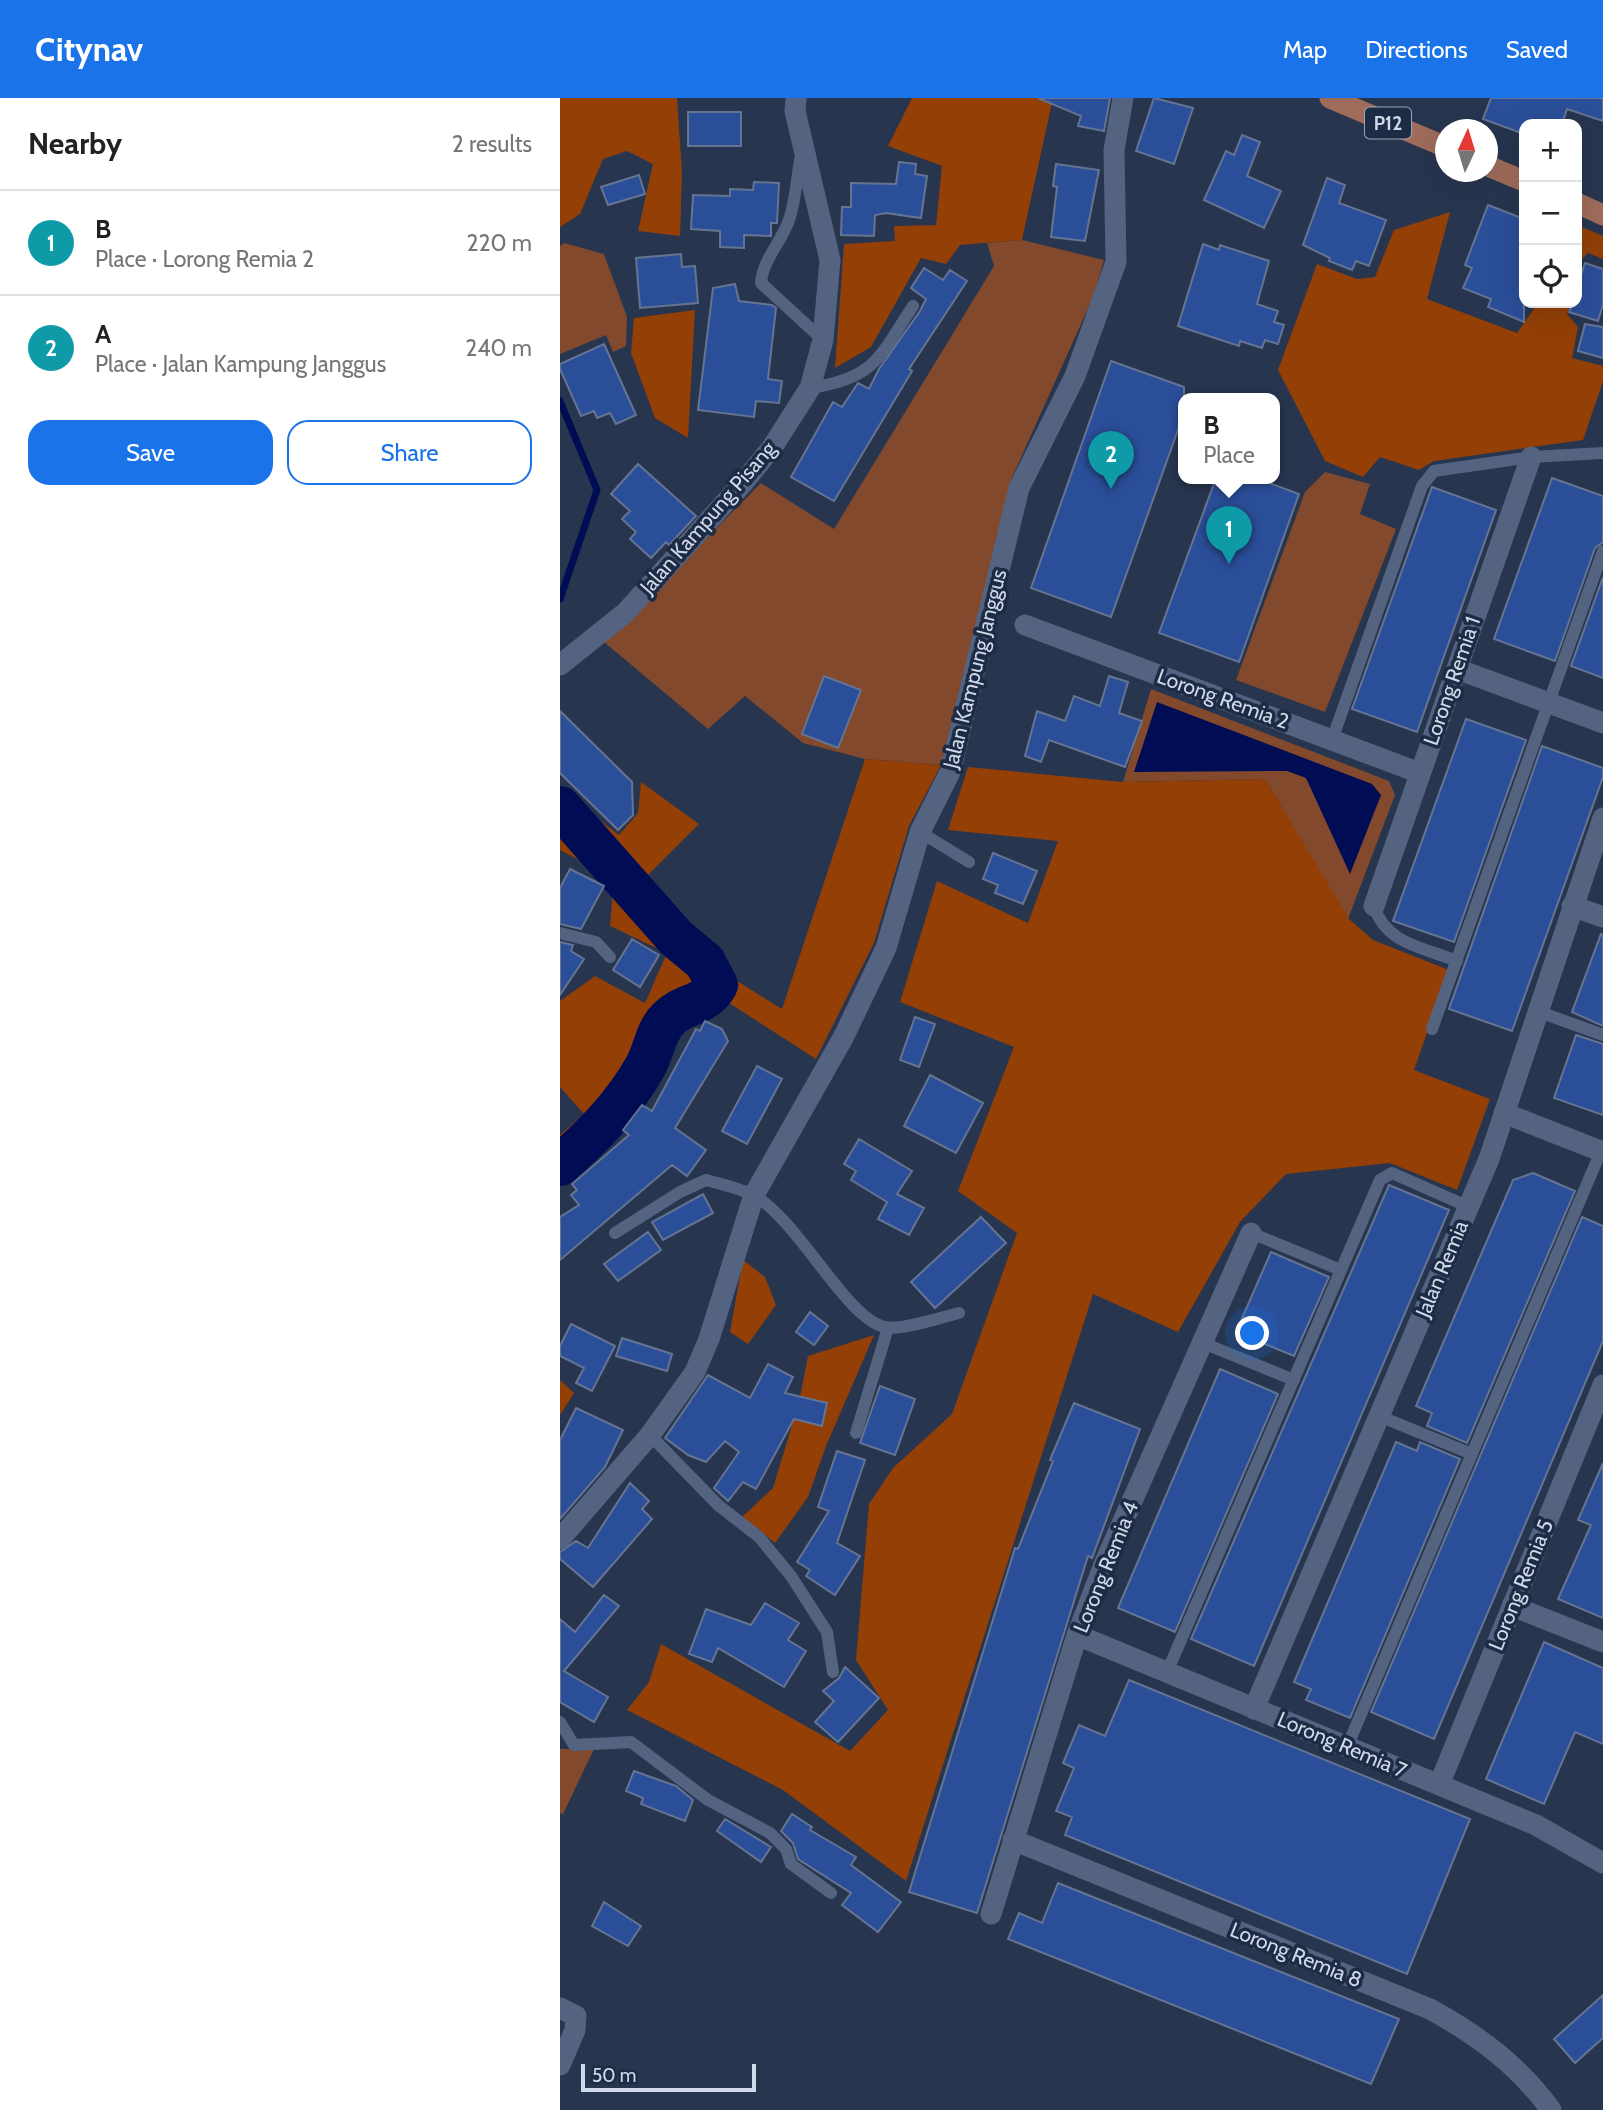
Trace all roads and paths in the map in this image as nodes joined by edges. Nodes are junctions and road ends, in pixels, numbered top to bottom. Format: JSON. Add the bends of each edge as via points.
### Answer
{"nodes":[{"id":1,"x":796,"y":98,"type":"edge"},
{"id":2,"x":1123,"y":98,"type":"edge"},
{"id":3,"x":1330,"y":98,"type":"edge"},
{"id":4,"x":1435,"y":143,"type":"edge"},
{"id":5,"x":803,"y":146,"type":"junction"},
{"id":6,"x":1498,"y":170,"type":"edge"},
{"id":7,"x":1519,"y":179,"type":"edge"},
{"id":8,"x":1582,"y":206,"type":"edge"},
{"id":9,"x":1603,"y":215,"type":"edge"},
{"id":10,"x":913,"y":306,"type":"dead end"},
{"id":11,"x":822,"y":341,"type":"junction"},
{"id":12,"x":810,"y":388,"type":"junction"},
{"id":13,"x":1603,"y":453,"type":"edge"},
{"id":14,"x":1531,"y":457,"type":"junction"},
{"id":15,"x":1603,"y":551,"type":"edge"},
{"id":16,"x":1025,"y":625,"type":"dead end"},
{"id":17,"x":560,"y":665,"type":"edge"},
{"id":18,"x":1457,"y":669,"type":"junction"},
{"id":19,"x":1548,"y":703,"type":"junction"},
{"id":20,"x":1603,"y":723,"type":"edge"},
{"id":21,"x":1332,"y":740,"type":"junction"},
{"id":22,"x":1420,"y":773,"type":"junction"},
{"id":23,"x":1603,"y":818,"type":"edge"},
{"id":24,"x":920,"y":832,"type":"junction"},
{"id":25,"x":970,"y":862,"type":"dead end"},
{"id":26,"x":1374,"y":906,"type":"joint"},
{"id":27,"x":1572,"y":906,"type":"junction"},
{"id":28,"x":1603,"y":917,"type":"edge"},
{"id":29,"x":560,"y":933,"type":"edge"},
{"id":30,"x":610,"y":957,"type":"dead end"},
{"id":31,"x":1457,"y":961,"type":"junction"},
{"id":32,"x":1537,"y":1011,"type":"junction"},
{"id":33,"x":1432,"y":1029,"type":"dead end"},
{"id":34,"x":1603,"y":1035,"type":"edge"},
{"id":35,"x":1504,"y":1113,"type":"junction"},
{"id":36,"x":1602,"y":1152,"type":"edge"},
{"id":37,"x":754,"y":1195,"type":"junction"},
{"id":38,"x":1469,"y":1207,"type":"junction"},
{"id":39,"x":615,"y":1233,"type":"dead end"},
{"id":40,"x":1251,"y":1233,"type":"joint"},
{"id":41,"x":1341,"y":1270,"type":"junction"},
{"id":42,"x":959,"y":1313,"type":"dead end"},
{"id":43,"x":888,"y":1328,"type":"junction"},
{"id":44,"x":1203,"y":1343,"type":"junction"},
{"id":45,"x":1294,"y":1380,"type":"junction"},
{"id":46,"x":1603,"y":1385,"type":"edge"},
{"id":47,"x":1379,"y":1416,"type":"junction"},
{"id":48,"x":856,"y":1433,"type":"dead end"},
{"id":49,"x":650,"y":1435,"type":"junction"},
{"id":50,"x":1472,"y":1454,"type":"junction"},
{"id":51,"x":560,"y":1539,"type":"edge"},
{"id":52,"x":1512,"y":1606,"type":"junction"},
{"id":53,"x":1077,"y":1635,"type":"junction"},
{"id":54,"x":1603,"y":1642,"type":"edge"},
{"id":55,"x":833,"y":1672,"type":"dead end"},
{"id":56,"x":1167,"y":1672,"type":"junction"},
{"id":57,"x":1254,"y":1709,"type":"junction"},
{"id":58,"x":560,"y":1722,"type":"edge"},
{"id":59,"x":1347,"y":1747,"type":"junction"},
{"id":60,"x":1439,"y":1785,"type":"junction"},
{"id":61,"x":1013,"y":1840,"type":"junction"},
{"id":62,"x":1603,"y":1863,"type":"edge"},
{"id":63,"x":831,"y":1893,"type":"dead end"},
{"id":64,"x":991,"y":1914,"type":"dead end"},
{"id":65,"x":560,"y":2008,"type":"edge"},
{"id":66,"x":560,"y":2065,"type":"edge"},
{"id":67,"x":1551,"y":2110,"type":"edge"}],
"edges":[{"from":1,"to":5,"type":"street","name":"Jalan Kampung Pisang"},
{"from":2,"to":24,"type":"street","name":"Jalan Kampung Janggus","via":[[1114,150],[1116,262],[1075,376],[1019,488],[950,772]]},
{"from":3,"to":4,"type":"main road","number":"P12"},
{"from":5,"to":11,"type":"street","name":"Jalan Kampung Pisang","via":[[830,260]]},
{"from":5,"to":11,"type":"lane","via":[[790,216],[762,267],[761,283]]},
{"from":6,"to":7,"type":"main road"},
{"from":8,"to":9,"type":"main road"},
{"from":10,"to":12,"type":"lane","via":[[870,368],[842,383]]},
{"from":11,"to":12,"type":"street","name":"Jalan Kampung Pisang"},
{"from":12,"to":17,"type":"street","name":"Jalan Kampung Pisang","via":[[743,483],[625,613]]},
{"from":13,"to":14,"type":"lane"},
{"from":14,"to":18,"type":"street","name":"Lorong Remia 1"},
{"from":14,"to":21,"type":"lane","via":[[1434,471],[1422,486]]},
{"from":15,"to":19,"type":"lane"},
{"from":16,"to":21,"type":"street","name":"Lorong Remia 2"},
{"from":18,"to":19,"type":"street"},
{"from":18,"to":22,"type":"street","name":"Lorong Remia 1"},
{"from":19,"to":20,"type":"street"},
{"from":19,"to":31,"type":"lane"},
{"from":21,"to":22,"type":"street","name":"Lorong Remia 2"},
{"from":22,"to":26,"type":"street","name":"Lorong Remia 1"},
{"from":23,"to":27,"type":"street","name":"Jalan Remia"},
{"from":24,"to":25,"type":"lane"},
{"from":24,"to":37,"type":"street","name":"Jalan Kampung Janggus","via":[[886,948],[844,1036]]},
{"from":26,"to":31,"type":"lane","via":[[1379,923],[1390,935]]},
{"from":27,"to":28,"type":"street"},
{"from":27,"to":32,"type":"street","name":"Jalan Remia"},
{"from":29,"to":30,"type":"lane","via":[[596,942]]},
{"from":31,"to":33,"type":"lane"},
{"from":32,"to":34,"type":"lane"},
{"from":32,"to":35,"type":"street","name":"Jalan Remia"},
{"from":35,"to":36,"type":"street"},
{"from":35,"to":38,"type":"street","name":"Jalan Remia"},
{"from":36,"to":50,"type":"lane"},
{"from":37,"to":39,"type":"lane","via":[[706,1180]]},
{"from":37,"to":43,"type":"lane","via":[[796,1232],[837,1286],[872,1322]]},
{"from":37,"to":49,"type":"street","name":"Jalan Kampung Janggus","via":[[695,1372]]},
{"from":38,"to":41,"type":"lane","via":[[1392,1173],[1380,1180]]},
{"from":38,"to":47,"type":"street","name":"Jalan Remia"},
{"from":40,"to":41,"type":"lane"},
{"from":40,"to":44,"type":"street","name":"Lorong Remia 4"},
{"from":41,"to":45,"type":"lane"},
{"from":42,"to":43,"type":"lane"},
{"from":43,"to":48,"type":"lane"},
{"from":44,"to":45,"type":"lane"},
{"from":44,"to":53,"type":"street","name":"Lorong Remia 4"},
{"from":45,"to":56,"type":"lane"},
{"from":46,"to":52,"type":"street","name":"Lorong Remia 5"},
{"from":47,"to":50,"type":"lane"},
{"from":47,"to":57,"type":"street","name":"Jalan Remia"},
{"from":49,"to":51,"type":"street","name":"Jalan Kampung Janggus"},
{"from":49,"to":55,"type":"lane","via":[[718,1505],[759,1537],[791,1576],[827,1632]]},
{"from":50,"to":59,"type":"lane"},
{"from":52,"to":54,"type":"street"},
{"from":52,"to":60,"type":"street","name":"Lorong Remia 5"},
{"from":53,"to":56,"type":"street","name":"Lorong Remia 7"},
{"from":53,"to":61,"type":"street","name":"Lorong Remia 4"},
{"from":56,"to":57,"type":"street","name":"Lorong Remia 7"},
{"from":57,"to":59,"type":"street","name":"Lorong Remia 7"},
{"from":58,"to":63,"type":"lane","via":[[574,1745],[631,1742],[708,1800],[770,1833],[786,1849],[791,1864]]},
{"from":59,"to":60,"type":"street","name":"Lorong Remia 7"},
{"from":60,"to":62,"type":"street","name":"Lorong Remia 7","via":[[1536,1825]]},
{"from":61,"to":64,"type":"street","name":"Lorong Remia 4"},
{"from":61,"to":67,"type":"street","name":"Lorong Remia 8","via":[[1430,2009],[1503,2056]]},
{"from":65,"to":66,"type":"street","via":[[576,2016],[576,2030]]}]}
